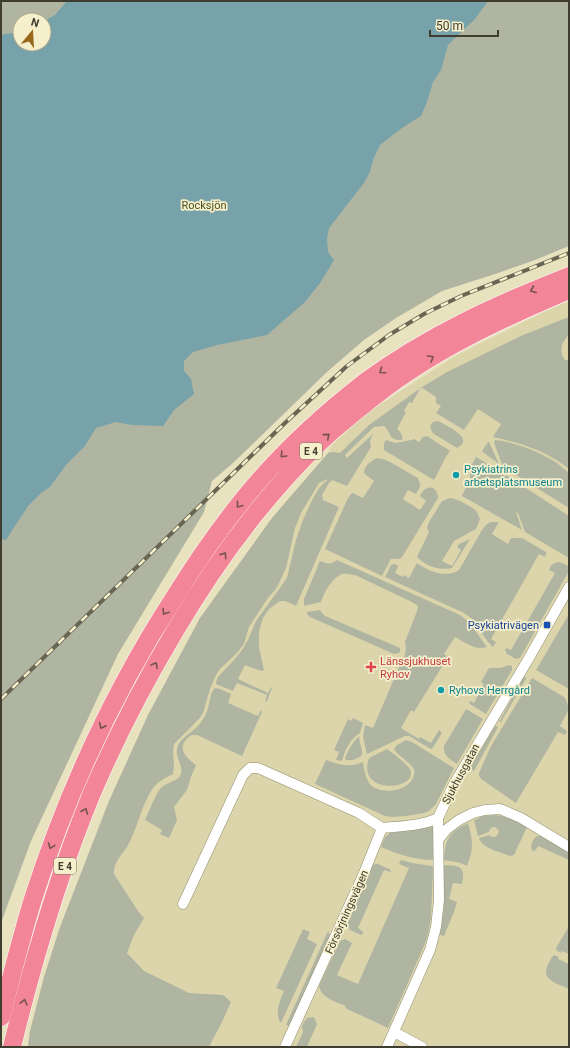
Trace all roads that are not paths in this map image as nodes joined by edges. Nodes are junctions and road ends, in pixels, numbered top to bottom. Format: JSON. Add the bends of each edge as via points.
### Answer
{"nodes":[{"id":1,"x":569,"y":276,"type":"edge"},
{"id":2,"x":569,"y":290,"type":"edge"},
{"id":3,"x":569,"y":586,"type":"edge"},
{"id":4,"x":438,"y":818,"type":"junction"},
{"id":5,"x":382,"y":828,"type":"junction"},
{"id":6,"x":438,"y":839,"type":"junction"},
{"id":7,"x":569,"y":847,"type":"edge"},
{"id":8,"x":33,"y":900,"type":"junction"},
{"id":9,"x":183,"y":904,"type":"dead end"},
{"id":10,"x":1,"y":969,"type":"edge"},
{"id":11,"x":1,"y":1017,"type":"edge"},
{"id":12,"x":394,"y":1032,"type":"junction"},
{"id":13,"x":406,"y":1043,"type":"edge"},
{"id":14,"x":13,"y":1044,"type":"edge"},
{"id":15,"x":285,"y":1047,"type":"edge"},
{"id":16,"x":387,"y":1047,"type":"edge"},
{"id":17,"x":422,"y":1047,"type":"edge"}],
"edges":[{"from":1,"to":8,"type":"highway","number":"E 4","one_way":true,"via":[[525,293],[446,330],[395,362],[366,382],[307,431],[243,500],[177,593],[118,694],[74,787]]},
{"from":14,"to":2,"type":"highway","number":"E 4","one_way":true,"via":[[51,906],[79,826],[104,767],[166,647],[204,584],[241,531],[278,486],[320,442],[376,395],[431,357],[475,333]]},
{"from":3,"to":4,"type":"street","name":"Sjukhusgatan","via":[[454,784]]},
{"from":4,"to":5,"type":"street","via":[[423,823]]},
{"from":4,"to":6,"type":"street","name":"Sjukhusgatan"},
{"from":5,"to":9,"type":"street","via":[[359,813],[258,768],[250,768],[243,775]]},
{"from":5,"to":15,"type":"street","name":"Försörjningsvägen"},
{"from":6,"to":7,"type":"street","via":[[459,820],[473,813],[500,809],[521,818]]},
{"from":6,"to":12,"type":"street","name":"Sjukhusgatan","via":[[439,900],[436,927],[430,950]]},
{"from":8,"to":10,"type":"highway"},
{"from":8,"to":11,"type":"highway","number":"E 4"},
{"from":12,"to":13,"type":"street"},
{"from":12,"to":16,"type":"street","name":"Sjukhusgatan"},
{"from":13,"to":17,"type":"street"}]}
